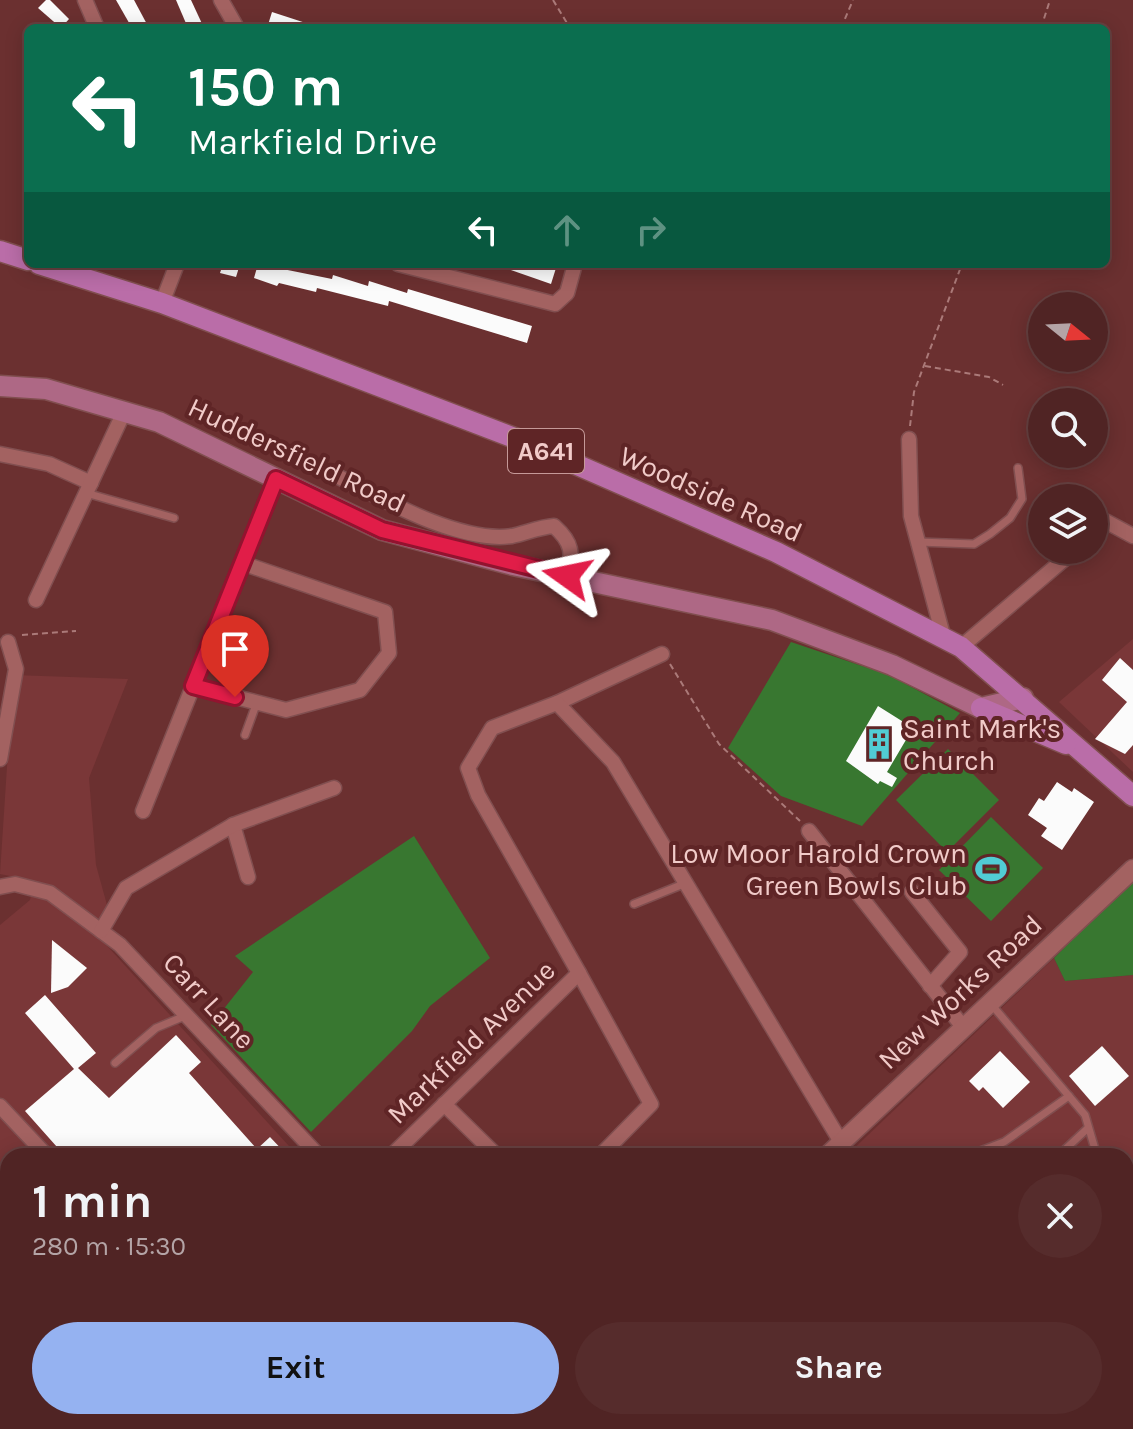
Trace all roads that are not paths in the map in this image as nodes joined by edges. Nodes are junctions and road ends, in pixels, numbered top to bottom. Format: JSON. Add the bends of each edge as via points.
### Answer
{"nodes":[{"id":1,"x":85,"y":0,"type":"edge"},
{"id":2,"x":221,"y":0,"type":"edge"},
{"id":3,"x":95,"y":24,"type":"edge"},
{"id":4,"x":235,"y":24,"type":"edge"},
{"id":5,"x":0,"y":251,"type":"edge"},
{"id":6,"x":24,"y":259,"type":"edge"},
{"id":7,"x":52,"y":268,"type":"edge"},
{"id":8,"x":175,"y":268,"type":"edge"},
{"id":9,"x":414,"y":268,"type":"edge"},
{"id":10,"x":574,"y":268,"type":"edge"},
{"id":11,"x":162,"y":303,"type":"junction"},
{"id":12,"x":0,"y":386,"type":"edge"},
{"id":13,"x":124,"y":412,"type":"junction"},
{"id":14,"x":909,"y":439,"type":"road end"},
{"id":15,"x":0,"y":454,"type":"edge"},
{"id":16,"x":1018,"y":468,"type":"dead end"},
{"id":17,"x":335,"y":475,"type":"dead end"},
{"id":18,"x":276,"y":479,"type":"junction"},
{"id":19,"x":88,"y":488,"type":"junction"},
{"id":20,"x":174,"y":518,"type":"dead end"},
{"id":21,"x":1108,"y":523,"type":"edge"},
{"id":22,"x":1133,"y":536,"type":"edge"},
{"id":23,"x":918,"y":542,"type":"junction"},
{"id":24,"x":242,"y":563,"type":"junction"},
{"id":25,"x":1056,"y":564,"type":"edge"},
{"id":26,"x":567,"y":576,"type":"junction"},
{"id":27,"x":36,"y":600,"type":"dead end"},
{"id":28,"x":8,"y":642,"type":"road end"},
{"id":29,"x":952,"y":643,"type":"junction"},
{"id":30,"x":662,"y":654,"type":"road end"},
{"id":31,"x":193,"y":686,"type":"junction"},
{"id":32,"x":1023,"y":698,"type":"junction"},
{"id":33,"x":257,"y":702,"type":"junction"},
{"id":34,"x":557,"y":703,"type":"junction"},
{"id":35,"x":981,"y":708,"type":"junction"},
{"id":36,"x":245,"y":735,"type":"dead end"},
{"id":37,"x":1084,"y":753,"type":"junction"},
{"id":38,"x":0,"y":759,"type":"edge"},
{"id":39,"x":334,"y":788,"type":"dead end"},
{"id":40,"x":1133,"y":796,"type":"edge"},
{"id":41,"x":143,"y":811,"type":"dead end"},
{"id":42,"x":233,"y":825,"type":"junction"},
{"id":43,"x":809,"y":831,"type":"road end"},
{"id":44,"x":1133,"y":869,"type":"edge"},
{"id":45,"x":248,"y":877,"type":"dead end"},
{"id":46,"x":686,"y":883,"type":"junction"},
{"id":47,"x":0,"y":887,"type":"edge"},
{"id":48,"x":912,"y":892,"type":"dead end"},
{"id":49,"x":634,"y":904,"type":"dead end"},
{"id":50,"x":101,"y":931,"type":"junction"},
{"id":51,"x":579,"y":973,"type":"junction"},
{"id":52,"x":930,"y":986,"type":"junction"},
{"id":53,"x":990,"y":1002,"type":"junction"},
{"id":54,"x":187,"y":1015,"type":"junction"},
{"id":55,"x":963,"y":1027,"type":"junction"},
{"id":56,"x":115,"y":1063,"type":"dead end"},
{"id":57,"x":1069,"y":1096,"type":"junction"},
{"id":58,"x":444,"y":1104,"type":"junction"},
{"id":59,"x":0,"y":1106,"type":"edge"},
{"id":60,"x":1088,"y":1128,"type":"junction"},
{"id":61,"x":841,"y":1142,"type":"junction"},
{"id":62,"x":39,"y":1148,"type":"edge"},
{"id":63,"x":312,"y":1148,"type":"edge"},
{"id":64,"x":399,"y":1148,"type":"edge"},
{"id":65,"x":489,"y":1148,"type":"edge"},
{"id":66,"x":608,"y":1148,"type":"edge"},
{"id":67,"x":835,"y":1148,"type":"edge"},
{"id":68,"x":988,"y":1148,"type":"edge"},
{"id":69,"x":1067,"y":1148,"type":"edge"},
{"id":70,"x":1094,"y":1148,"type":"edge"}],
"edges":[{"from":1,"to":3,"type":"street"},
{"from":2,"to":4,"type":"street"},
{"from":5,"to":6,"type":"main road"},
{"from":7,"to":11,"type":"main road","name":"Woodside Road","number":"A641"},
{"from":8,"to":11,"type":"street"},
{"from":9,"to":10,"type":"street","via":[[555,304],[567,293]]},
{"from":11,"to":29,"type":"main road","name":"Woodside Road","number":"A641","via":[[553,454],[776,552]]},
{"from":12,"to":13,"type":"main road","name":"Huddersfield Road","via":[[46,389]]},
{"from":13,"to":18,"type":"main road","name":"Huddersfield Road","via":[[159,422]]},
{"from":13,"to":19,"type":"street"},
{"from":14,"to":23,"type":"street","via":[[911,516]]},
{"from":15,"to":19,"type":"street","via":[[49,464]]},
{"from":16,"to":23,"type":"lane","via":[[1022,499],[990,534],[974,544]]},
{"from":17,"to":26,"type":"street","via":[[414,515],[467,532],[510,536],[554,526],[573,553]]},
{"from":18,"to":24,"type":"street"},
{"from":18,"to":26,"type":"main road","name":"Huddersfield Road","via":[[382,530]]},
{"from":19,"to":20,"type":"lane"},
{"from":19,"to":27,"type":"street"},
{"from":21,"to":22,"type":"street"},
{"from":23,"to":29,"type":"street"},
{"from":24,"to":31,"type":"street"},
{"from":24,"to":33,"type":"street","via":[[385,612],[389,653],[360,690],[286,710]]},
{"from":25,"to":29,"type":"street"},
{"from":26,"to":35,"type":"main road","name":"Huddersfield Road","via":[[772,620],[892,665]]},
{"from":28,"to":38,"type":"street","via":[[16,669]]},
{"from":29,"to":32,"type":"main road","name":"Woodside Road","number":"A641"},
{"from":30,"to":34,"type":"street"},
{"from":31,"to":33,"type":"street"},
{"from":31,"to":41,"type":"street"},
{"from":32,"to":35,"type":"main road"},
{"from":32,"to":37,"type":"main road","number":"A641"},
{"from":33,"to":36,"type":"lane"},
{"from":34,"to":46,"type":"street","via":[[613,762]]},
{"from":34,"to":51,"type":"street","name":"Markfield Avenue","via":[[492,728],[468,768],[478,795]]},
{"from":35,"to":37,"type":"main road"},
{"from":37,"to":40,"type":"main road","number":"A641"},
{"from":39,"to":42,"type":"street"},
{"from":42,"to":45,"type":"street"},
{"from":42,"to":50,"type":"street","via":[[126,888]]},
{"from":43,"to":52,"type":"street"},
{"from":44,"to":53,"type":"street","name":"New Works Road"},
{"from":46,"to":49,"type":"lane"},
{"from":46,"to":61,"type":"street"},
{"from":47,"to":50,"type":"street","name":"Carr Lane","via":[[15,884],[50,893]]},
{"from":48,"to":52,"type":"street","via":[[960,952]]},
{"from":50,"to":54,"type":"street","name":"Carr Lane"},
{"from":51,"to":58,"type":"street","name":"Markfield Avenue"},
{"from":51,"to":66,"type":"street","via":[[651,1104]]},
{"from":52,"to":55,"type":"street"},
{"from":53,"to":55,"type":"street","name":"New Works Road"},
{"from":53,"to":57,"type":"lane"},
{"from":54,"to":56,"type":"lane","via":[[156,1028]]},
{"from":54,"to":63,"type":"street","name":"Carr Lane"},
{"from":55,"to":61,"type":"street","name":"New Works Road"},
{"from":57,"to":60,"type":"lane","via":[[1085,1115]]},
{"from":57,"to":68,"type":"lane"},
{"from":58,"to":64,"type":"street","name":"Markfield Avenue"},
{"from":58,"to":65,"type":"street"},
{"from":59,"to":62,"type":"street"},
{"from":60,"to":69,"type":"lane"},
{"from":60,"to":70,"type":"lane"},
{"from":61,"to":67,"type":"street","name":"New Works Road"}]}
